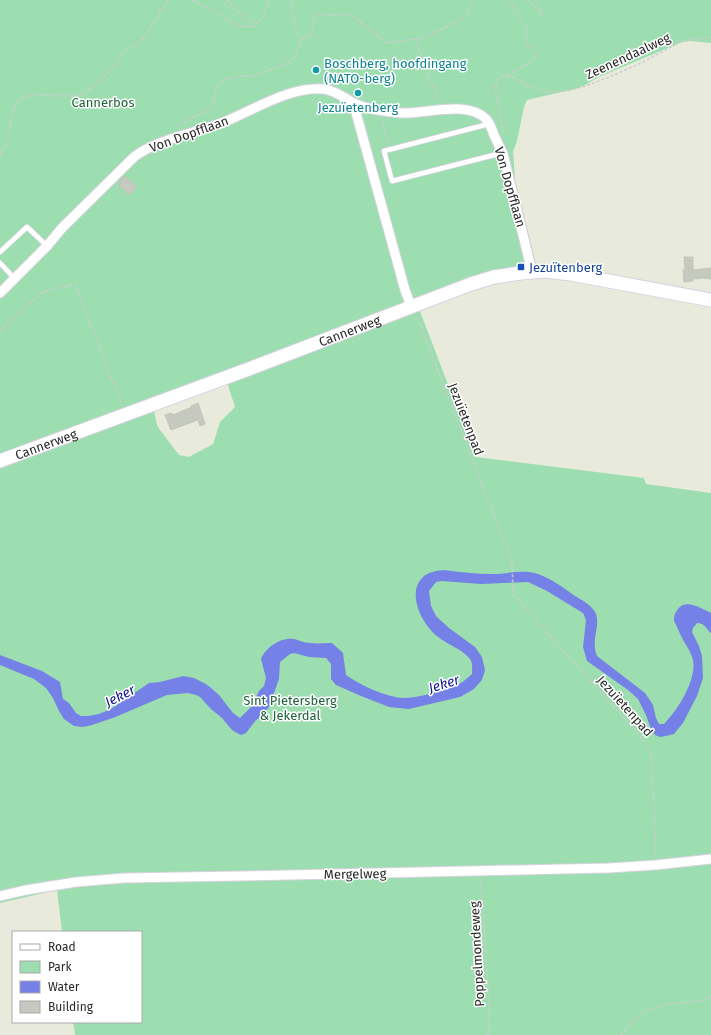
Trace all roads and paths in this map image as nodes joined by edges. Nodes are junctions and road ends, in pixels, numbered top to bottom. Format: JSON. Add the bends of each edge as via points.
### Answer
{"nodes":[{"id":1,"x":169,"y":0,"type":"edge"},
{"id":2,"x":193,"y":0,"type":"edge"},
{"id":3,"x":227,"y":0,"type":"edge"},
{"id":4,"x":268,"y":0,"type":"edge"},
{"id":5,"x":291,"y":0,"type":"edge"},
{"id":6,"x":472,"y":0,"type":"edge"},
{"id":7,"x":510,"y":0,"type":"edge"},
{"id":8,"x":527,"y":0,"type":"edge"},
{"id":9,"x":537,"y":0,"type":"edge"},
{"id":10,"x":258,"y":23,"type":"junction"},
{"id":11,"x":711,"y":37,"type":"edge"},
{"id":12,"x":416,"y":39,"type":"junction"},
{"id":13,"x":300,"y":40,"type":"junction"},
{"id":14,"x":507,"y":75,"type":"junction"},
{"id":15,"x":356,"y":104,"type":"junction"},
{"id":16,"x":440,"y":110,"type":"junction"},
{"id":17,"x":500,"y":115,"type":"dead end"},
{"id":18,"x":384,"y":124,"type":"dead end"},
{"id":19,"x":489,"y":124,"type":"junction"},
{"id":20,"x":387,"y":137,"type":"dead end"},
{"id":21,"x":176,"y":138,"type":"junction"},
{"id":22,"x":502,"y":153,"type":"junction"},
{"id":23,"x":0,"y":155,"type":"edge"},
{"id":24,"x":47,"y":246,"type":"junction"},
{"id":25,"x":0,"y":252,"type":"edge"},
{"id":26,"x":0,"y":263,"type":"edge"},
{"id":27,"x":532,"y":272,"type":"junction"},
{"id":28,"x":15,"y":278,"type":"junction"},
{"id":29,"x":0,"y":293,"type":"edge"},
{"id":30,"x":711,"y":300,"type":"edge"},
{"id":31,"x":411,"y":306,"type":"junction"},
{"id":32,"x":0,"y":331,"type":"edge"},
{"id":33,"x":126,"y":414,"type":"junction"},
{"id":34,"x":0,"y":461,"type":"edge"},
{"id":35,"x":711,"y":859,"type":"edge"},
{"id":36,"x":656,"y":865,"type":"junction"},
{"id":37,"x":481,"y":871,"type":"junction"},
{"id":38,"x":0,"y":896,"type":"edge"},
{"id":39,"x":711,"y":997,"type":"edge"},
{"id":40,"x":488,"y":1035,"type":"edge"},
{"id":41,"x":621,"y":1035,"type":"edge"}],
"edges":[{"from":1,"to":23,"type":"path","via":[[138,45],[120,55],[112,68],[84,93],[72,96],[36,95],[19,101],[15,107],[5,148]]},
{"from":2,"to":10,"type":"path","via":[[243,26],[253,27]]},
{"from":3,"to":10,"type":"path","via":[[241,16]]},
{"from":4,"to":10,"type":"path"},
{"from":5,"to":13,"type":"path"},
{"from":6,"to":12,"type":"path","via":[[465,17]]},
{"from":7,"to":14,"type":"path","via":[[526,28],[526,42],[537,55],[529,64]]},
{"from":8,"to":9,"type":"path","via":[[542,15]]},
{"from":11,"to":14,"type":"path","name":"Zeenendaalweg","via":[[682,42],[614,75],[567,91],[542,91]]},
{"from":12,"to":13,"type":"path","via":[[386,43],[353,16],[320,14],[314,18],[312,35]]},
{"from":12,"to":16,"type":"path"},
{"from":13,"to":21,"type":"path","via":[[296,56],[285,64],[257,75],[224,79],[218,86],[211,109],[173,129]]},
{"from":14,"to":17,"type":"path","via":[[499,78],[495,87]]},
{"from":15,"to":16,"type":"street","name":"Von Dopfflaan","via":[[370,109],[402,113]]},
{"from":15,"to":21,"type":"street","name":"Von Dopfflaan","via":[[334,92],[310,90],[279,97],[223,123]]},
{"from":15,"to":31,"type":"street","via":[[355,109]]},
{"from":16,"to":19,"type":"street","name":"Von Dopfflaan","via":[[475,111],[488,120]]},
{"from":18,"to":20,"type":"path"},
{"from":19,"to":22,"type":"street","name":"Von Dopfflaan"},
{"from":19,"to":22,"type":"lane","via":[[384,151],[392,181]]},
{"from":21,"to":24,"type":"street","name":"Von Dopfflaan","via":[[134,157]]},
{"from":22,"to":27,"type":"street","name":"Von Dopfflaan"},
{"from":24,"to":25,"type":"lane","via":[[27,227]]},
{"from":24,"to":28,"type":"street","name":"Von Dopfflaan"},
{"from":26,"to":28,"type":"lane"},
{"from":27,"to":30,"type":"main road","name":"Cannerweg","via":[[571,274]]},
{"from":27,"to":31,"type":"main road","name":"Cannerweg","via":[[487,279]]},
{"from":28,"to":29,"type":"street","name":"Von Dopfflaan"},
{"from":31,"to":33,"type":"main road","name":"Cannerweg"},
{"from":31,"to":36,"type":"path","name":"Jezuïetenpad","via":[[416,312],[512,562],[513,594],[650,749]]},
{"from":32,"to":33,"type":"path","via":[[42,292],[75,284]]},
{"from":33,"to":34,"type":"main road","name":"Cannerweg"},
{"from":35,"to":36,"type":"street","name":"Mergelweg"},
{"from":36,"to":37,"type":"street","name":"Mergelweg"},
{"from":37,"to":38,"type":"street","name":"Mergelweg","via":[[124,878],[69,883]]},
{"from":37,"to":40,"type":"path","name":"Poppelmondeweg","via":[[489,1001]]},
{"from":39,"to":41,"type":"path","via":[[702,1001],[656,1007],[642,1013]]}]}
